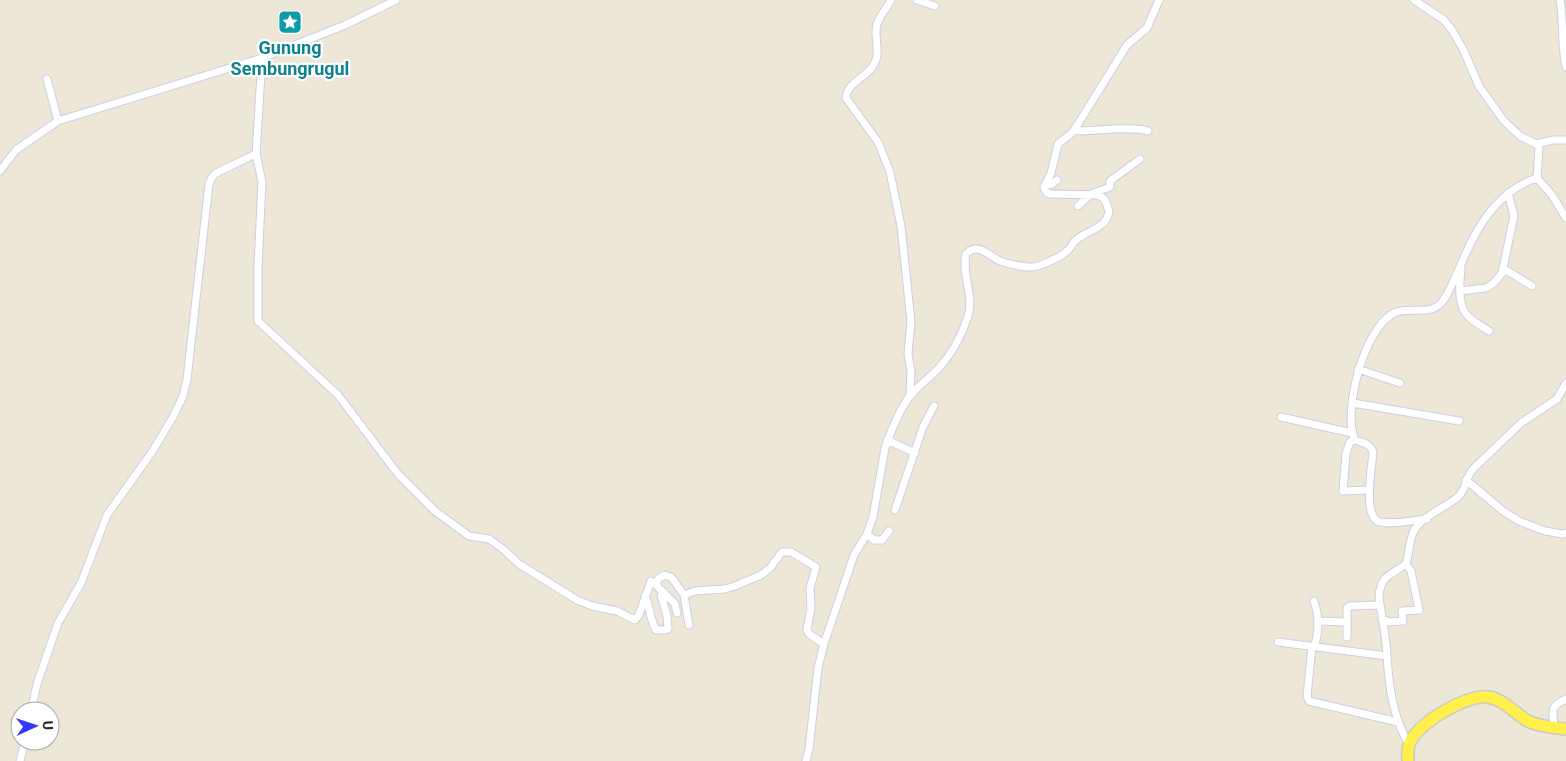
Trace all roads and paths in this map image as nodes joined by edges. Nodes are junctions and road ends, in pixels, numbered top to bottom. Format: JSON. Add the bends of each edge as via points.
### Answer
{"nodes":[{"id":1,"x":396,"y":0,"type":"edge"},
{"id":2,"x":891,"y":0,"type":"edge"},
{"id":3,"x":917,"y":0,"type":"edge"},
{"id":4,"x":1159,"y":0,"type":"edge"},
{"id":5,"x":1414,"y":0,"type":"edge"},
{"id":6,"x":1560,"y":0,"type":"edge"},
{"id":7,"x":935,"y":6,"type":"dead end"},
{"id":8,"x":262,"y":58,"type":"junction"},
{"id":9,"x":1566,"y":67,"type":"edge"},
{"id":10,"x":47,"y":79,"type":"dead end"},
{"id":11,"x":58,"y":121,"type":"junction"},
{"id":12,"x":1074,"y":130,"type":"junction"},
{"id":13,"x":1148,"y":131,"type":"dead end"},
{"id":14,"x":1566,"y":140,"type":"edge"},
{"id":15,"x":1536,"y":144,"type":"junction"},
{"id":16,"x":256,"y":154,"type":"junction"},
{"id":17,"x":1140,"y":159,"type":"dead end"},
{"id":18,"x":0,"y":171,"type":"edge"},
{"id":19,"x":1537,"y":178,"type":"junction"},
{"id":20,"x":1057,"y":180,"type":"dead end"},
{"id":21,"x":1044,"y":186,"type":"junction"},
{"id":22,"x":1508,"y":193,"type":"junction"},
{"id":23,"x":1091,"y":194,"type":"junction"},
{"id":24,"x":1078,"y":206,"type":"dead end"},
{"id":25,"x":1566,"y":218,"type":"edge"},
{"id":26,"x":1462,"y":263,"type":"junction"},
{"id":27,"x":1503,"y":268,"type":"junction"},
{"id":28,"x":1532,"y":286,"type":"dead end"},
{"id":29,"x":1460,"y":291,"type":"junction"},
{"id":30,"x":1489,"y":331,"type":"dead end"},
{"id":31,"x":1358,"y":369,"type":"junction"},
{"id":32,"x":1400,"y":383,"type":"dead end"},
{"id":33,"x":1566,"y":383,"type":"edge"},
{"id":34,"x":910,"y":395,"type":"junction"},
{"id":35,"x":1353,"y":403,"type":"junction"},
{"id":36,"x":934,"y":406,"type":"dead end"},
{"id":37,"x":1281,"y":417,"type":"dead end"},
{"id":38,"x":1459,"y":420,"type":"dead end"},
{"id":39,"x":1352,"y":433,"type":"junction"},
{"id":40,"x":887,"y":440,"type":"junction"},
{"id":41,"x":1355,"y":440,"type":"junction"},
{"id":42,"x":915,"y":453,"type":"junction"},
{"id":43,"x":1466,"y":480,"type":"junction"},
{"id":44,"x":1370,"y":490,"type":"junction"},
{"id":45,"x":895,"y":510,"type":"dead end"},
{"id":46,"x":1427,"y":519,"type":"junction"},
{"id":47,"x":889,"y":531,"type":"dead end"},
{"id":48,"x":1566,"y":533,"type":"edge"},
{"id":49,"x":867,"y":534,"type":"junction"},
{"id":50,"x":1406,"y":564,"type":"junction"},
{"id":51,"x":655,"y":584,"type":"junction"},
{"id":52,"x":664,"y":592,"type":"junction"},
{"id":53,"x":684,"y":595,"type":"junction"},
{"id":54,"x":645,"y":596,"type":"junction"},
{"id":55,"x":1314,"y":601,"type":"dead end"},
{"id":56,"x":1380,"y":605,"type":"junction"},
{"id":57,"x":678,"y":613,"type":"dead end"},
{"id":58,"x":1382,"y":619,"type":"junction"},
{"id":59,"x":1318,"y":621,"type":"junction"},
{"id":60,"x":1346,"y":622,"type":"junction"},
{"id":61,"x":689,"y":624,"type":"dead end"},
{"id":62,"x":1347,"y":637,"type":"dead end"},
{"id":63,"x":1278,"y":642,"type":"dead end"},
{"id":64,"x":824,"y":644,"type":"junction"},
{"id":65,"x":1313,"y":647,"type":"junction"},
{"id":66,"x":1387,"y":656,"type":"junction"},
{"id":67,"x":1566,"y":698,"type":"edge"},
{"id":68,"x":33,"y":701,"type":"edge"},
{"id":69,"x":1398,"y":722,"type":"junction"},
{"id":70,"x":1554,"y":727,"type":"junction"},
{"id":71,"x":1566,"y":729,"type":"edge"},
{"id":72,"x":1409,"y":745,"type":"junction"},
{"id":73,"x":806,"y":761,"type":"edge"},
{"id":74,"x":1408,"y":761,"type":"edge"}],
"edges":[{"from":1,"to":8,"type":"street","via":[[345,25]]},
{"from":2,"to":34,"type":"street","via":[[877,24],[874,65],[850,88],[846,98],[878,142],[892,181],[901,226],[911,322],[908,354]]},
{"from":3,"to":7,"type":"street"},
{"from":4,"to":12,"type":"street","via":[[1147,28],[1127,45]]},
{"from":5,"to":15,"type":"street","via":[[1444,20],[1463,49],[1480,86],[1504,121],[1520,136]]},
{"from":6,"to":9,"type":"street"},
{"from":8,"to":11,"type":"street"},
{"from":8,"to":16,"type":"street"},
{"from":10,"to":11,"type":"street"},
{"from":11,"to":18,"type":"street","via":[[16,150]]},
{"from":12,"to":13,"type":"street"},
{"from":12,"to":21,"type":"street","via":[[1057,147],[1052,173]]},
{"from":14,"to":15,"type":"street"},
{"from":15,"to":19,"type":"street"},
{"from":16,"to":54,"type":"street","via":[[262,182],[257,295],[260,324],[338,395],[398,474],[422,499],[469,536],[490,539],[519,564],[592,606],[635,620]]},
{"from":16,"to":68,"type":"street","via":[[210,180],[183,396],[152,452],[107,515],[81,583],[58,623]]},
{"from":17,"to":23,"type":"street","via":[[1110,181],[1110,187]]},
{"from":19,"to":22,"type":"street"},
{"from":19,"to":25,"type":"street"},
{"from":20,"to":21,"type":"street"},
{"from":21,"to":23,"type":"street","via":[[1045,191],[1051,194]]},
{"from":22,"to":26,"type":"street","via":[[1475,234]]},
{"from":22,"to":27,"type":"street","via":[[1514,216]]},
{"from":23,"to":24,"type":"street"},
{"from":23,"to":34,"type":"street","via":[[1102,197],[1109,214],[1106,221],[1076,240],[1066,253],[1030,267],[1002,262],[984,250],[968,252],[965,272],[970,293],[968,317],[940,368]]},
{"from":26,"to":29,"type":"street"},
{"from":26,"to":31,"type":"street","via":[[1438,306],[1429,310],[1403,310],[1380,324]]},
{"from":27,"to":28,"type":"street"},
{"from":27,"to":29,"type":"street","via":[[1491,286]]},
{"from":29,"to":30,"type":"street","via":[[1465,313]]},
{"from":31,"to":32,"type":"street"},
{"from":31,"to":35,"type":"street"},
{"from":33,"to":43,"type":"street","via":[[1557,399],[1505,437]]},
{"from":34,"to":40,"type":"street"},
{"from":35,"to":38,"type":"street"},
{"from":35,"to":39,"type":"street"},
{"from":36,"to":42,"type":"street"},
{"from":37,"to":39,"type":"street"},
{"from":39,"to":41,"type":"street"},
{"from":40,"to":42,"type":"street"},
{"from":40,"to":49,"type":"street"},
{"from":41,"to":44,"type":"street","via":[[1368,444],[1373,452]]},
{"from":41,"to":44,"type":"street","via":[[1350,442],[1346,452],[1343,491]]},
{"from":42,"to":45,"type":"street"},
{"from":43,"to":46,"type":"street","via":[[1458,497]]},
{"from":43,"to":48,"type":"street","via":[[1520,521],[1545,531]]},
{"from":44,"to":46,"type":"street","via":[[1370,511],[1377,521]]},
{"from":46,"to":50,"type":"street","via":[[1412,534]]},
{"from":47,"to":49,"type":"street","via":[[882,540],[874,540]]},
{"from":49,"to":64,"type":"street","via":[[854,556]]},
{"from":50,"to":56,"type":"street","via":[[1383,579],[1379,589]]},
{"from":50,"to":58,"type":"street","via":[[1411,571],[1419,610],[1402,611],[1403,620],[1389,622]]},
{"from":51,"to":52,"type":"street"},
{"from":51,"to":53,"type":"street","via":[[661,576],[667,575]]},
{"from":51,"to":54,"type":"street","via":[[650,582]]},
{"from":52,"to":54,"type":"street","via":[[660,595],[668,622],[665,630],[656,630],[653,625]]},
{"from":52,"to":57,"type":"street"},
{"from":53,"to":61,"type":"street"},
{"from":53,"to":64,"type":"street","via":[[735,586],[766,572],[780,555],[791,552],[816,567],[810,588],[807,630]]},
{"from":55,"to":59,"type":"street"},
{"from":56,"to":58,"type":"street"},
{"from":56,"to":60,"type":"street","via":[[1350,606]]},
{"from":58,"to":66,"type":"street"},
{"from":59,"to":60,"type":"street"},
{"from":59,"to":65,"type":"street"},
{"from":60,"to":62,"type":"street"},
{"from":63,"to":65,"type":"street"},
{"from":64,"to":73,"type":"street"},
{"from":65,"to":66,"type":"street"},
{"from":65,"to":69,"type":"street","via":[[1308,700]]},
{"from":66,"to":69,"type":"street"},
{"from":67,"to":70,"type":"street","via":[[1553,707]]},
{"from":69,"to":72,"type":"street"},
{"from":70,"to":71,"type":"main road"},
{"from":70,"to":72,"type":"main road","via":[[1528,722],[1496,699],[1474,698],[1458,703],[1431,720]]},
{"from":72,"to":74,"type":"main road"}]}
